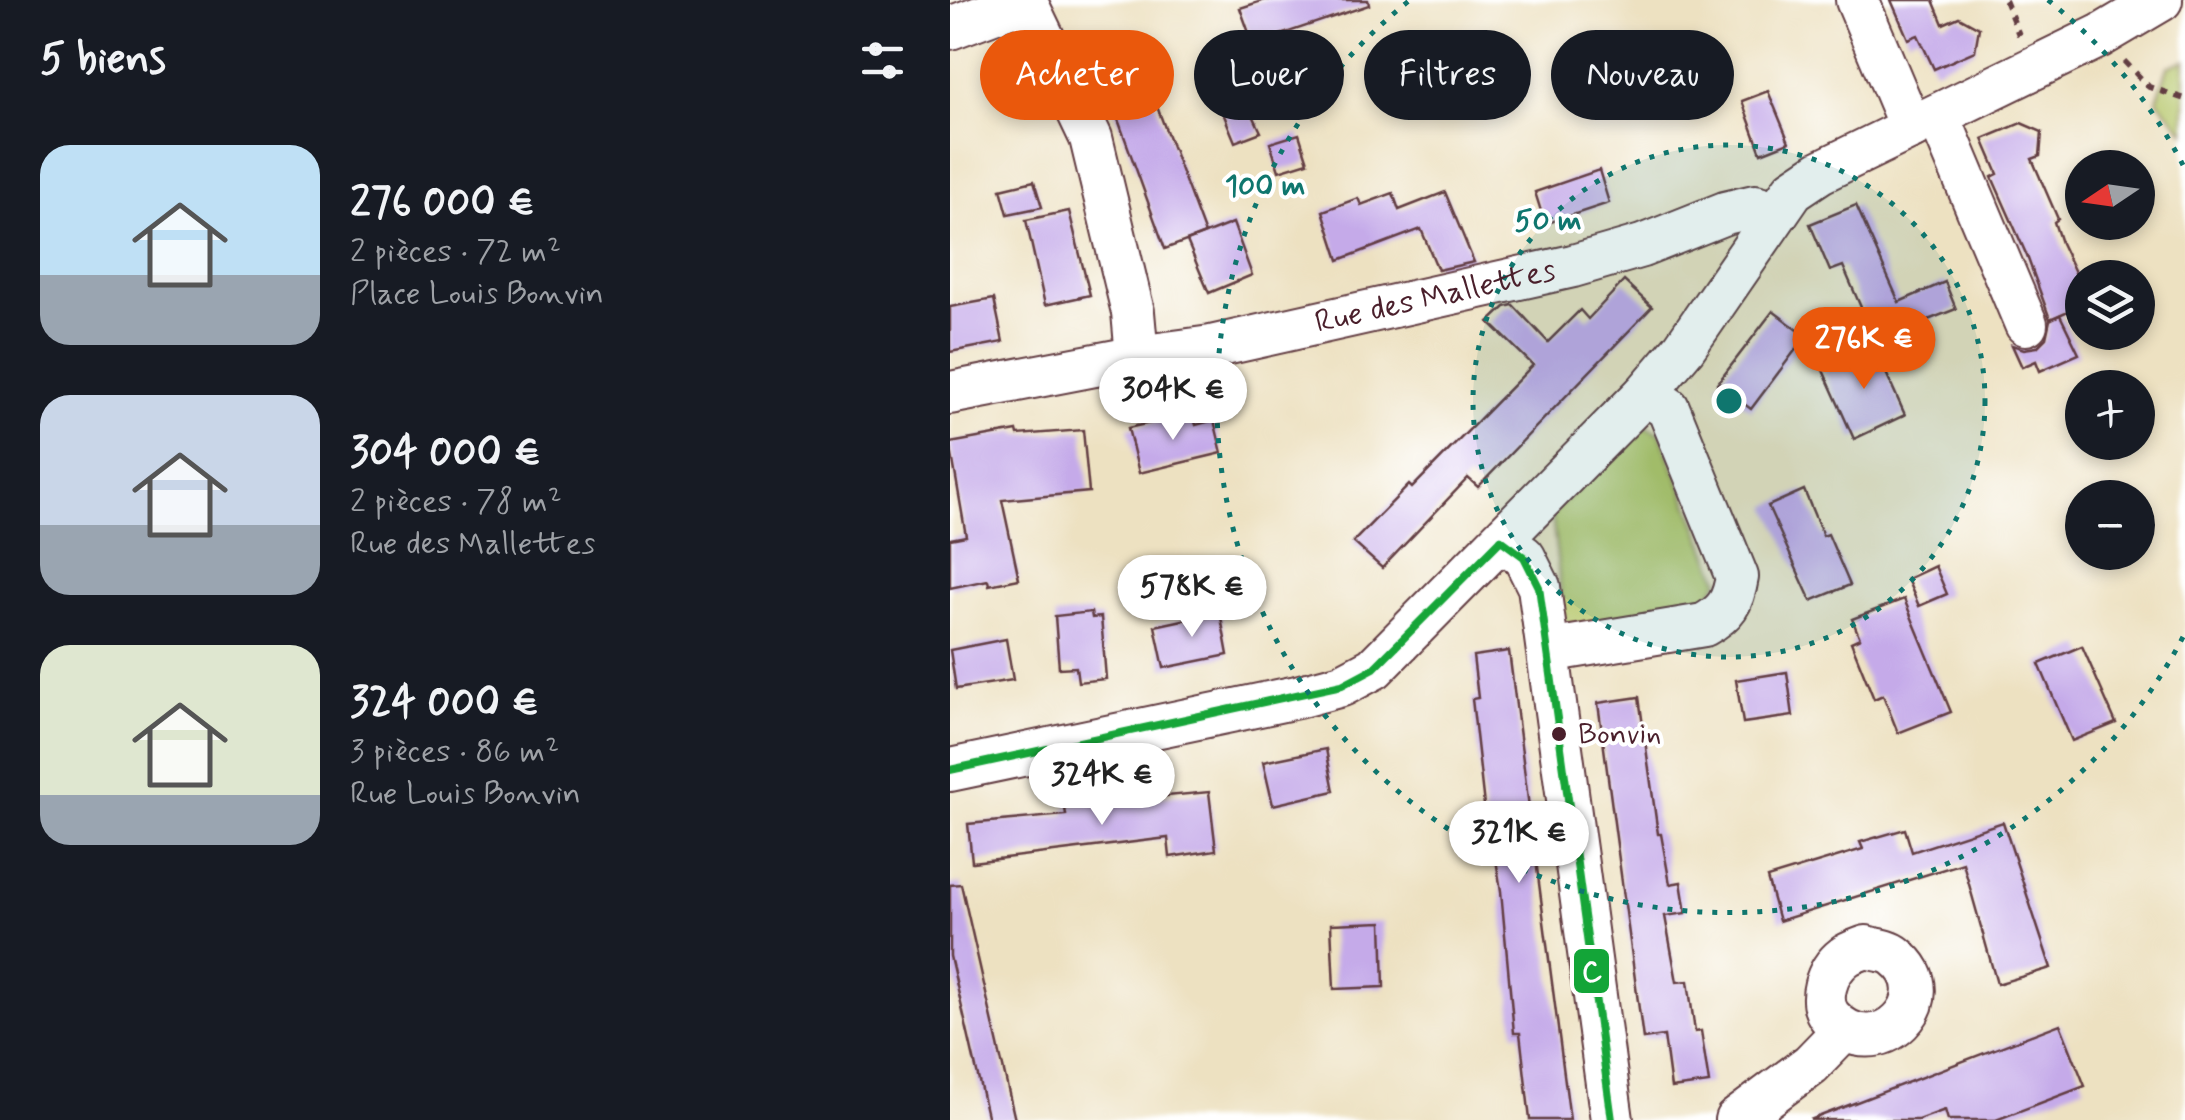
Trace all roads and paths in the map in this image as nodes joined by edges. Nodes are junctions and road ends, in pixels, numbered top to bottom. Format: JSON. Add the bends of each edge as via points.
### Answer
{"nodes":[{"id":1,"x":1025,"y":0,"type":"edge"},
{"id":2,"x":1857,"y":0,"type":"edge"},
{"id":3,"x":2161,"y":0,"type":"edge"},
{"id":4,"x":950,"y":28,"type":"edge"},
{"id":5,"x":2100,"y":36,"type":"junction"},
{"id":6,"x":2185,"y":100,"type":"edge"},
{"id":7,"x":1925,"y":121,"type":"junction"},
{"id":8,"x":1777,"y":212,"type":"junction"},
{"id":9,"x":2026,"y":324,"type":"dead end"},
{"id":10,"x":1136,"y":358,"type":"junction"},
{"id":11,"x":950,"y":393,"type":"edge"},
{"id":12,"x":1646,"y":394,"type":"junction"},
{"id":13,"x":1501,"y":540,"type":"junction"},
{"id":14,"x":1548,"y":651,"type":"junction"},
{"id":15,"x":950,"y":770,"type":"edge"},
{"id":16,"x":1844,"y":1030,"type":"dead end"},
{"id":17,"x":1612,"y":1120,"type":"edge"},
{"id":18,"x":1736,"y":1120,"type":"edge"}],
"edges":[{"from":1,"to":4,"type":"street"},
{"from":1,"to":10,"type":"street","via":[[1090,138],[1133,312]]},
{"from":2,"to":7,"type":"street"},
{"from":3,"to":5,"type":"street"},
{"from":5,"to":6,"type":"path","via":[[2149,87]]},
{"from":5,"to":7,"type":"street"},
{"from":7,"to":8,"type":"street","via":[[1820,172],[1793,190]]},
{"from":7,"to":9,"type":"street"},
{"from":8,"to":10,"type":"street","name":"Rue des Mallettes","via":[[1740,209],[1573,266]]},
{"from":8,"to":12,"type":"street"},
{"from":10,"to":11,"type":"street","name":"Rue des Mallettes"},
{"from":12,"to":13,"type":"street"},
{"from":12,"to":14,"type":"street","via":[[1668,408],[1737,577],[1733,599],[1704,626]]},
{"from":13,"to":14,"type":"street","via":[[1524,557],[1539,587]]},
{"from":13,"to":15,"type":"street","via":[[1374,668],[1342,685]]},
{"from":14,"to":17,"type":"street"},
{"from":16,"to":18,"type":"street","via":[[1812,1064]]}]}
